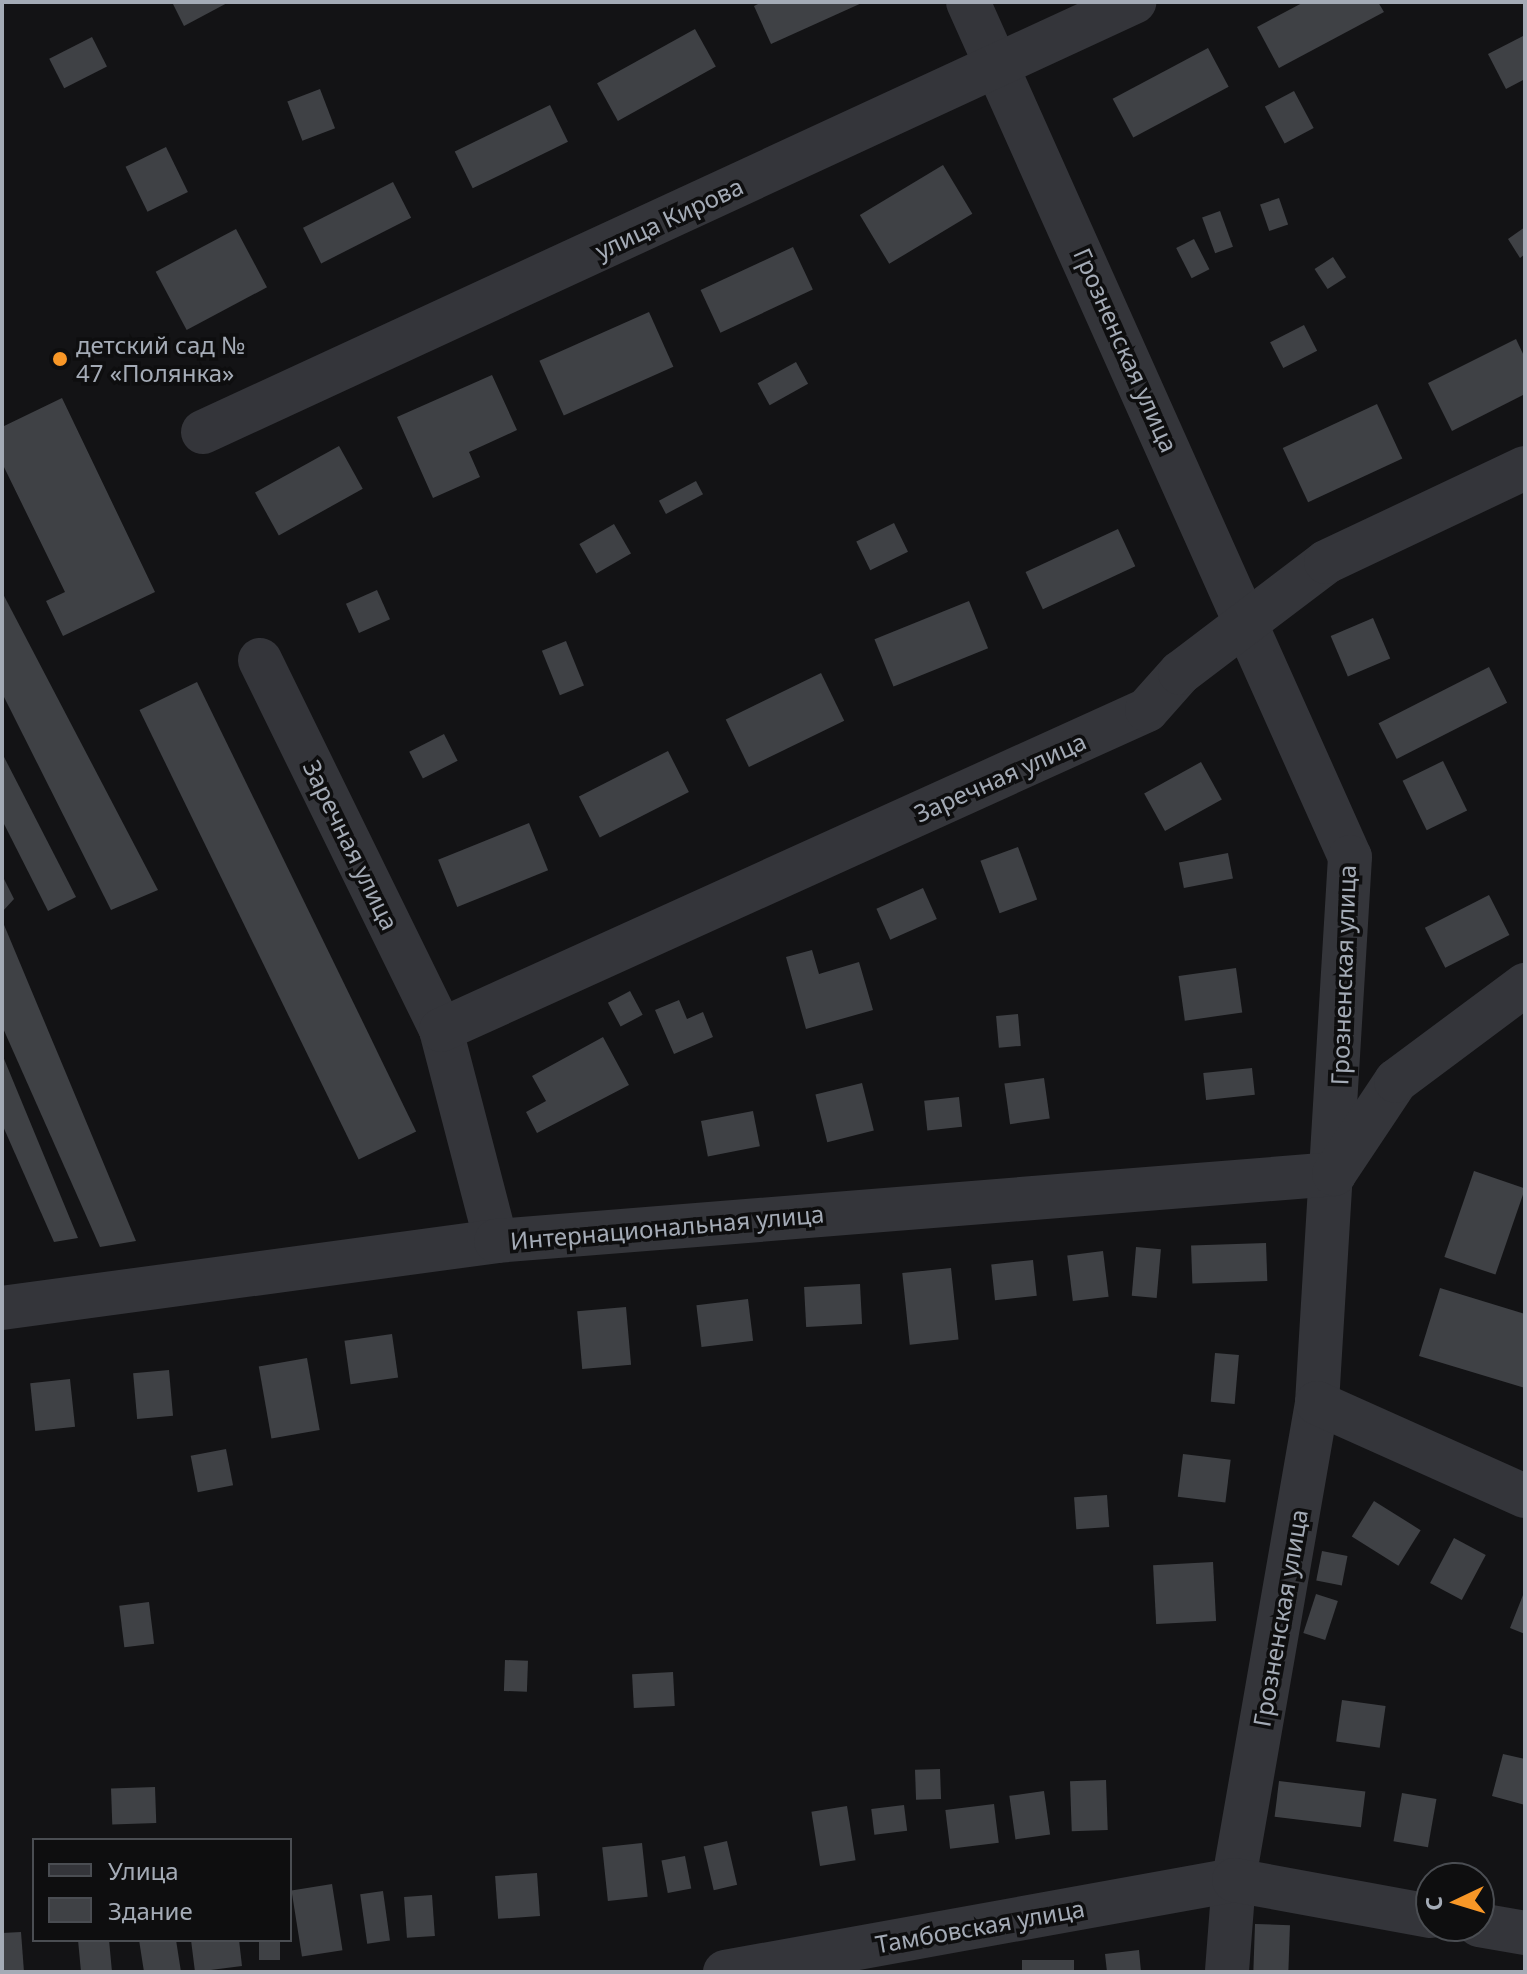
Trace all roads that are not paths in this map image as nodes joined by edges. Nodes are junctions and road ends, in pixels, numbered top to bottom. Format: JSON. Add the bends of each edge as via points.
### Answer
{"nodes":[{"id":1,"x":968,"y":2,"type":"edge"},
{"id":2,"x":1134,"y":2,"type":"edge"},
{"id":3,"x":999,"y":66,"type":"junction"},
{"id":4,"x":203,"y":432,"type":"dead end"},
{"id":5,"x":1525,"y":468,"type":"edge"},
{"id":6,"x":1246,"y":621,"type":"junction"},
{"id":7,"x":260,"y":660,"type":"dead end"},
{"id":8,"x":1525,"y":985,"type":"edge"},
{"id":9,"x":441,"y":1030,"type":"junction"},
{"id":10,"x":1334,"y":1174,"type":"junction"},
{"id":11,"x":496,"y":1241,"type":"junction"},
{"id":12,"x":2,"y":1308,"type":"edge"},
{"id":13,"x":1317,"y":1403,"type":"junction"},
{"id":14,"x":1525,"y":1496,"type":"edge"},
{"id":15,"x":1234,"y":1880,"type":"junction"},
{"id":16,"x":1415,"y":1913,"type":"edge"},
{"id":17,"x":1495,"y":1928,"type":"edge"},
{"id":18,"x":1525,"y":1933,"type":"edge"},
{"id":19,"x":725,"y":1972,"type":"edge"},
{"id":20,"x":1227,"y":1972,"type":"edge"}],
"edges":[{"from":1,"to":3,"type":"street","name":"Грозненская улица"},
{"from":2,"to":3,"type":"street","name":"улица Кирова"},
{"from":3,"to":4,"type":"street","name":"улица Кирова"},
{"from":3,"to":6,"type":"street","name":"Грозненская улица"},
{"from":5,"to":6,"type":"street","name":"Заречная улица","via":[[1326,562]]},
{"from":6,"to":9,"type":"street","name":"Заречная улица","via":[[1147,710]]},
{"from":6,"to":10,"type":"street","name":"Грозненская улица","via":[[1350,857]]},
{"from":7,"to":9,"type":"street","name":"Заречная улица"},
{"from":8,"to":10,"type":"street","via":[[1396,1081]]},
{"from":9,"to":11,"type":"street","name":"Заречная улица"},
{"from":10,"to":11,"type":"street","name":"Интернациональная улица"},
{"from":10,"to":13,"type":"street","name":"Грозненская улица"},
{"from":11,"to":12,"type":"street","name":"Интернациональная улица"},
{"from":13,"to":14,"type":"street"},
{"from":13,"to":15,"type":"street","name":"Грозненская улица"},
{"from":15,"to":16,"type":"street"},
{"from":15,"to":19,"type":"street","name":"Тамбовская улица"},
{"from":15,"to":20,"type":"street","name":"Грозненская улица"},
{"from":17,"to":18,"type":"street"}]}
